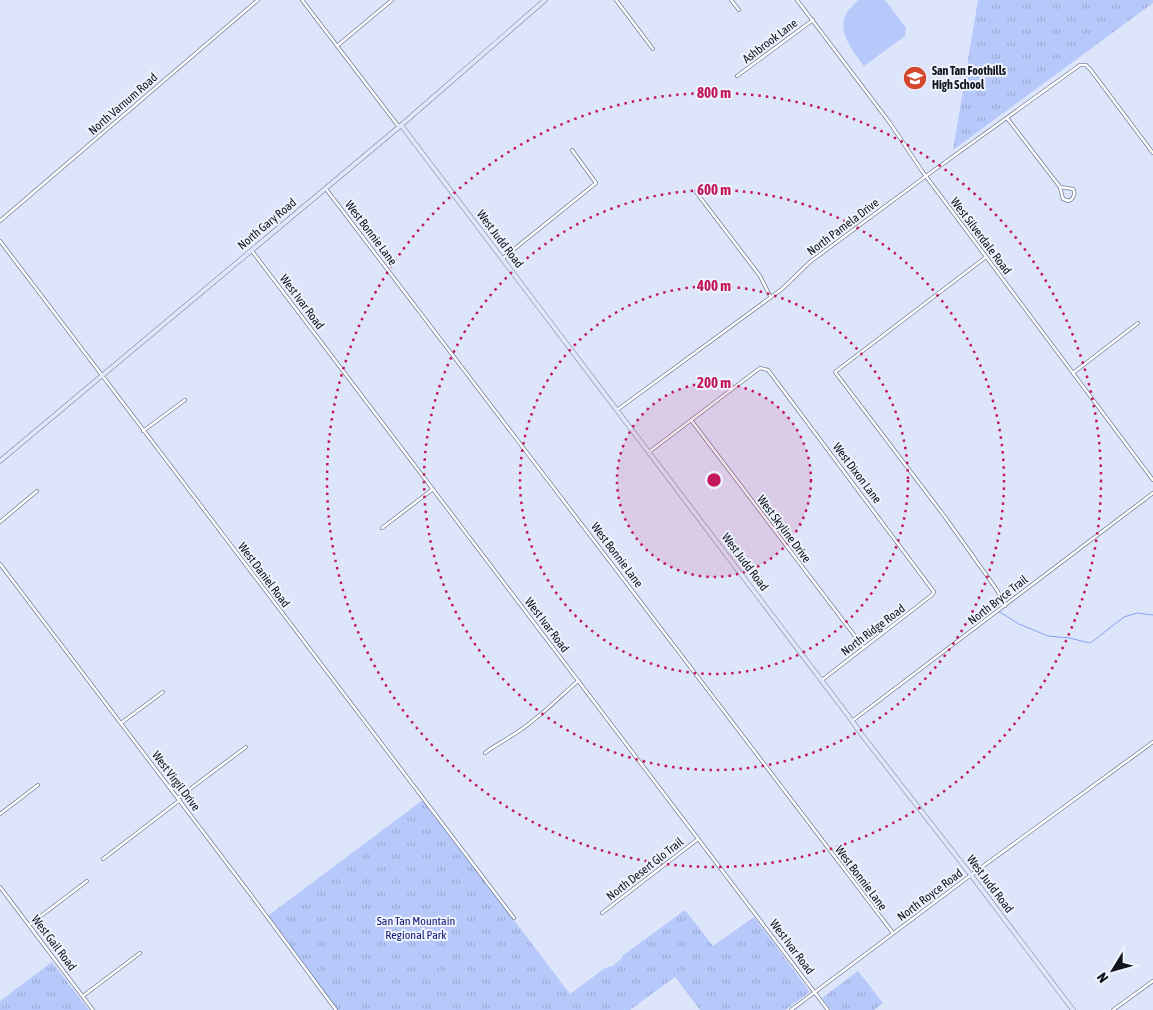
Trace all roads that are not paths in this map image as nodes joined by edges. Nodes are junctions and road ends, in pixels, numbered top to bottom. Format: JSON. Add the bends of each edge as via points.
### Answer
{"nodes":[{"id":1,"x":258,"y":0,"type":"edge"},
{"id":2,"x":302,"y":0,"type":"edge"},
{"id":3,"x":392,"y":0,"type":"edge"},
{"id":4,"x":545,"y":0,"type":"edge"},
{"id":5,"x":616,"y":0,"type":"edge"},
{"id":6,"x":731,"y":0,"type":"edge"},
{"id":7,"x":798,"y":0,"type":"edge"},
{"id":8,"x":739,"y":10,"type":"dead end"},
{"id":9,"x":813,"y":20,"type":"junction"},
{"id":10,"x":337,"y":46,"type":"junction"},
{"id":11,"x":653,"y":49,"type":"dead end"},
{"id":12,"x":737,"y":76,"type":"dead end"},
{"id":13,"x":1007,"y":117,"type":"junction"},
{"id":14,"x":400,"y":126,"type":"junction"},
{"id":15,"x":572,"y":150,"type":"dead end"},
{"id":16,"x":1153,"y":153,"type":"edge"},
{"id":17,"x":926,"y":176,"type":"junction"},
{"id":18,"x":1060,"y":187,"type":"junction"},
{"id":19,"x":326,"y":188,"type":"junction"},
{"id":20,"x":696,"y":192,"type":"dead end"},
{"id":21,"x":0,"y":221,"type":"edge"},
{"id":22,"x":0,"y":242,"type":"edge"},
{"id":23,"x":251,"y":250,"type":"junction"},
{"id":24,"x":986,"y":257,"type":"junction"},
{"id":25,"x":502,"y":259,"type":"junction"},
{"id":26,"x":770,"y":296,"type":"junction"},
{"id":27,"x":1138,"y":323,"type":"dead end"},
{"id":28,"x":1073,"y":373,"type":"junction"},
{"id":29,"x":101,"y":375,"type":"junction"},
{"id":30,"x":185,"y":400,"type":"dead end"},
{"id":31,"x":617,"y":410,"type":"junction"},
{"id":32,"x":690,"y":420,"type":"junction"},
{"id":33,"x":144,"y":431,"type":"junction"},
{"id":34,"x":648,"y":452,"type":"junction"},
{"id":35,"x":0,"y":461,"type":"edge"},
{"id":36,"x":1153,"y":480,"type":"edge"},
{"id":37,"x":433,"y":489,"type":"junction"},
{"id":38,"x":37,"y":491,"type":"dead end"},
{"id":39,"x":1153,"y":493,"type":"edge"},
{"id":40,"x":0,"y":522,"type":"edge"},
{"id":41,"x":382,"y":528,"type":"dead end"},
{"id":42,"x":0,"y":564,"type":"edge"},
{"id":43,"x":934,"y":592,"type":"joint"},
{"id":44,"x":1005,"y":606,"type":"junction"},
{"id":45,"x":864,"y":648,"type":"junction"},
{"id":46,"x":822,"y":680,"type":"junction"},
{"id":47,"x":578,"y":681,"type":"junction"},
{"id":48,"x":163,"y":692,"type":"dead end"},
{"id":49,"x":852,"y":721,"type":"junction"},
{"id":50,"x":121,"y":723,"type":"junction"},
{"id":51,"x":1153,"y":742,"type":"edge"},
{"id":52,"x":246,"y":747,"type":"dead end"},
{"id":53,"x":485,"y":753,"type":"dead end"},
{"id":54,"x":38,"y":785,"type":"dead end"},
{"id":55,"x":179,"y":799,"type":"junction"},
{"id":56,"x":0,"y":814,"type":"edge"},
{"id":57,"x":698,"y":839,"type":"junction"},
{"id":58,"x":103,"y":859,"type":"dead end"},
{"id":59,"x":971,"y":875,"type":"junction"},
{"id":60,"x":87,"y":882,"type":"dead end"},
{"id":61,"x":0,"y":887,"type":"edge"},
{"id":62,"x":602,"y":912,"type":"dead end"},
{"id":63,"x":514,"y":918,"type":"dead end"},
{"id":64,"x":29,"y":925,"type":"junction"},
{"id":65,"x":893,"y":933,"type":"junction"},
{"id":66,"x":140,"y":953,"type":"dead end"},
{"id":67,"x":1153,"y":980,"type":"edge"},
{"id":68,"x":814,"y":992,"type":"junction"},
{"id":69,"x":82,"y":996,"type":"junction"},
{"id":70,"x":93,"y":1010,"type":"edge"},
{"id":71,"x":336,"y":1010,"type":"edge"},
{"id":72,"x":790,"y":1010,"type":"edge"},
{"id":73,"x":828,"y":1010,"type":"edge"},
{"id":74,"x":1073,"y":1010,"type":"edge"},
{"id":75,"x":1113,"y":1010,"type":"edge"}],
"edges":[{"from":1,"to":21,"type":"street","name":"North Varnum Road"},
{"from":2,"to":10,"type":"street","name":"West Judd Road"},
{"from":3,"to":10,"type":"street"},
{"from":4,"to":14,"type":"street","name":"North Gary Road"},
{"from":5,"to":11,"type":"street"},
{"from":6,"to":8,"type":"street"},
{"from":7,"to":9,"type":"street","name":"West Silverdale Road"},
{"from":9,"to":12,"type":"street","name":"Ashbrook Lane"},
{"from":9,"to":17,"type":"street","name":"West Silverdale Road"},
{"from":10,"to":14,"type":"street","name":"West Judd Road"},
{"from":13,"to":16,"type":"street","name":"North Pamela Drive","via":[[1075,68],[1084,65]]},
{"from":13,"to":17,"type":"street","name":"North Pamela Drive"},
{"from":13,"to":18,"type":"street"},
{"from":14,"to":19,"type":"street","name":"North Gary Road"},
{"from":14,"to":25,"type":"street","name":"West Judd Road"},
{"from":15,"to":25,"type":"street","via":[[596,183]]},
{"from":17,"to":24,"type":"street","name":"West Silverdale Road"},
{"from":17,"to":26,"type":"street","name":"North Pamela Drive","via":[[810,262],[782,290]]},
{"from":18,"to":18,"type":"street","via":[[1063,199],[1069,201],[1074,194],[1073,189]]},
{"from":19,"to":23,"type":"street","name":"North Gary Road"},
{"from":19,"to":65,"type":"street","name":"West Bonnie Lane"},
{"from":20,"to":26,"type":"street","via":[[760,276]]},
{"from":22,"to":29,"type":"street","name":"West Daniel Road"},
{"from":23,"to":29,"type":"street","name":"North Gary Road"},
{"from":23,"to":37,"type":"street","name":"West Ivar Road"},
{"from":24,"to":28,"type":"street","name":"West Silverdale Road"},
{"from":24,"to":44,"type":"street","via":[[835,372],[944,517]]},
{"from":25,"to":31,"type":"street","name":"West Judd Road"},
{"from":26,"to":31,"type":"street","name":"North Pamela Drive"},
{"from":27,"to":28,"type":"street"},
{"from":28,"to":36,"type":"street","name":"West Silverdale Road"},
{"from":29,"to":33,"type":"street","name":"West Daniel Road"},
{"from":29,"to":35,"type":"street","name":"North Gary Road"},
{"from":30,"to":33,"type":"street"},
{"from":31,"to":34,"type":"street","name":"West Judd Road"},
{"from":32,"to":34,"type":"street"},
{"from":32,"to":43,"type":"street","name":"West Dixon Lane","via":[[760,368],[768,370]]},
{"from":32,"to":45,"type":"street","name":"West Skyline Drive"},
{"from":33,"to":63,"type":"street","name":"West Daniel Road"},
{"from":34,"to":46,"type":"street","name":"West Judd Road"},
{"from":37,"to":41,"type":"street"},
{"from":37,"to":47,"type":"street","name":"West Ivar Road"},
{"from":38,"to":40,"type":"street"},
{"from":39,"to":44,"type":"street","name":"North Bryce Trail"},
{"from":42,"to":50,"type":"street","name":"West Virgil Drive"},
{"from":43,"to":45,"type":"street","name":"North Ridge Road"},
{"from":44,"to":49,"type":"street","name":"North Bryce Trail"},
{"from":45,"to":46,"type":"street","name":"North Ridge Road"},
{"from":46,"to":49,"type":"street","name":"West Judd Road"},
{"from":47,"to":53,"type":"street","via":[[542,714]]},
{"from":47,"to":57,"type":"street","name":"West Ivar Road"},
{"from":48,"to":50,"type":"street"},
{"from":49,"to":59,"type":"street","name":"West Judd Road"},
{"from":50,"to":55,"type":"street","name":"West Virgil Drive"},
{"from":51,"to":59,"type":"street","name":"North Royce Road"},
{"from":52,"to":55,"type":"street"},
{"from":54,"to":56,"type":"street"},
{"from":55,"to":58,"type":"street"},
{"from":55,"to":71,"type":"street","name":"West Virgil Drive"},
{"from":57,"to":62,"type":"street","name":"North Desert Glo Trail"},
{"from":57,"to":68,"type":"street","name":"West Ivar Road"},
{"from":59,"to":65,"type":"street","name":"North Royce Road"},
{"from":59,"to":74,"type":"street","name":"West Judd Road"},
{"from":60,"to":64,"type":"street"},
{"from":61,"to":64,"type":"street","name":"West Gail Road"},
{"from":64,"to":69,"type":"street","name":"West Gail Road"},
{"from":65,"to":68,"type":"street","name":"North Royce Road"},
{"from":66,"to":69,"type":"street"},
{"from":67,"to":75,"type":"street"},
{"from":68,"to":72,"type":"street","name":"North Royce Road"},
{"from":68,"to":73,"type":"street","name":"West Ivar Road"},
{"from":69,"to":70,"type":"street","name":"West Gail Road"}]}
